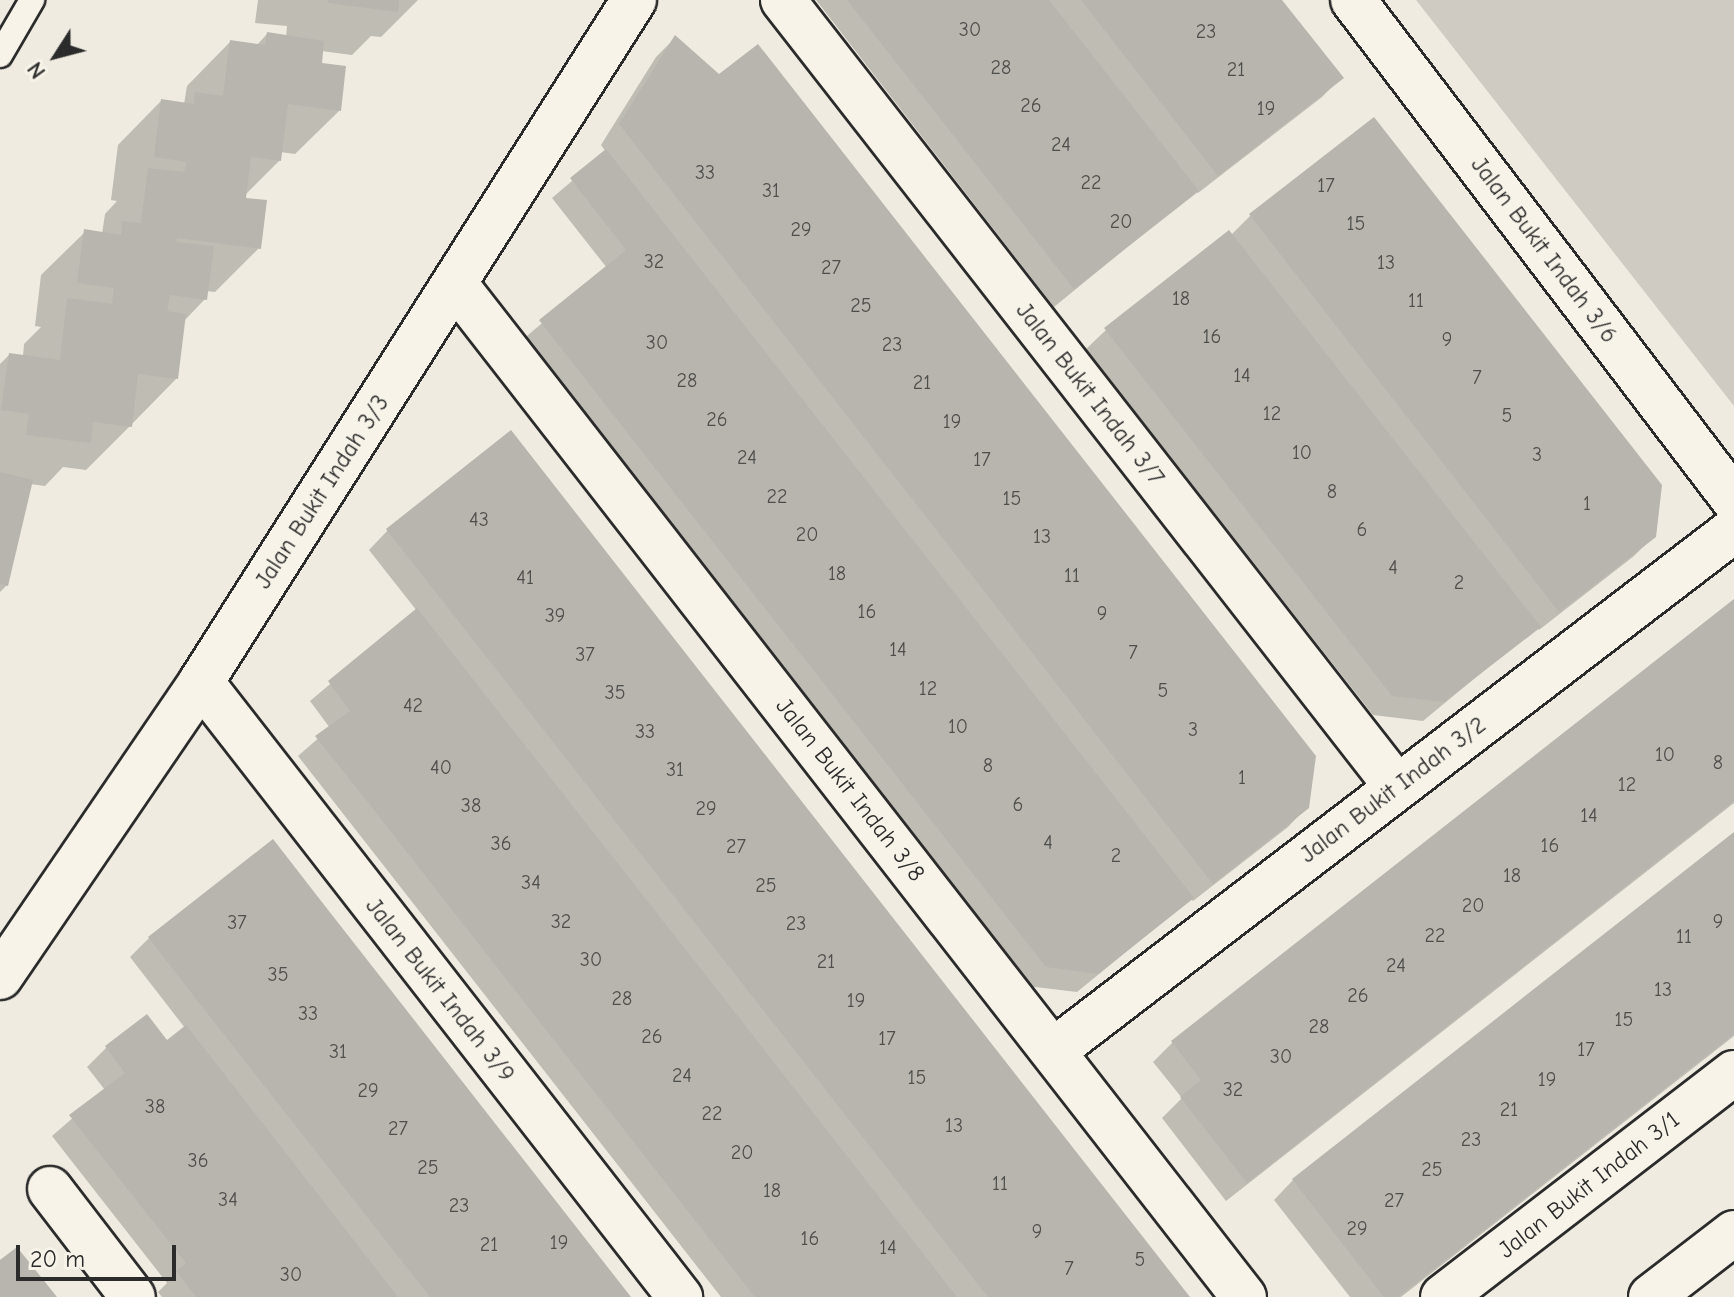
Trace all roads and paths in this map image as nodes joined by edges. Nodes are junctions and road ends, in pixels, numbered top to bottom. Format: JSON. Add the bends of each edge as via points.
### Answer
{"nodes":[{"id":1,"x":32,"y":0,"type":"edge"},
{"id":2,"x":634,"y":0,"type":"edge"},
{"id":3,"x":783,"y":0,"type":"edge"},
{"id":4,"x":1353,"y":0,"type":"edge"},
{"id":5,"x":0,"y":55,"type":"edge"},
{"id":6,"x":455,"y":284,"type":"junction"},
{"id":7,"x":1734,"y":500,"type":"edge"},
{"id":8,"x":1734,"y":530,"type":"edge"},
{"id":9,"x":201,"y":682,"type":"junction"},
{"id":10,"x":1397,"y":787,"type":"junction"},
{"id":11,"x":0,"y":977,"type":"edge"},
{"id":12,"x":1053,"y":1051,"type":"junction"},
{"id":13,"x":1734,"y":1073,"type":"edge"},
{"id":14,"x":50,"y":1189,"type":"dead end"},
{"id":15,"x":1734,"y":1233,"type":"edge"},
{"id":16,"x":133,"y":1297,"type":"edge"},
{"id":17,"x":680,"y":1297,"type":"edge"},
{"id":18,"x":1244,"y":1297,"type":"edge"},
{"id":19,"x":1443,"y":1297,"type":"edge"},
{"id":20,"x":1651,"y":1297,"type":"edge"}],
"edges":[{"from":1,"to":5,"type":"lane"},
{"from":2,"to":6,"type":"street","name":"Jalan Bukit Indah 3/3"},
{"from":3,"to":10,"type":"street","name":"Jalan Bukit Indah 3/7"},
{"from":4,"to":7,"type":"street","name":"Jalan Bukit Indah 3/6"},
{"from":6,"to":9,"type":"street","name":"Jalan Bukit Indah 3/3"},
{"from":6,"to":12,"type":"street","name":"Jalan Bukit Indah 3/8"},
{"from":8,"to":10,"type":"street","name":"Jalan Bukit Indah 3/2"},
{"from":9,"to":11,"type":"street","name":"Jalan Bukit Indah 3/3"},
{"from":9,"to":17,"type":"street","name":"Jalan Bukit Indah 3/9"},
{"from":10,"to":12,"type":"street","name":"Jalan Bukit Indah 3/2"},
{"from":12,"to":18,"type":"street","name":"Jalan Bukit Indah 3/8"},
{"from":13,"to":19,"type":"street","name":"Jalan Bukit Indah 3/1"},
{"from":14,"to":16,"type":"street"},
{"from":15,"to":20,"type":"street"}]}
